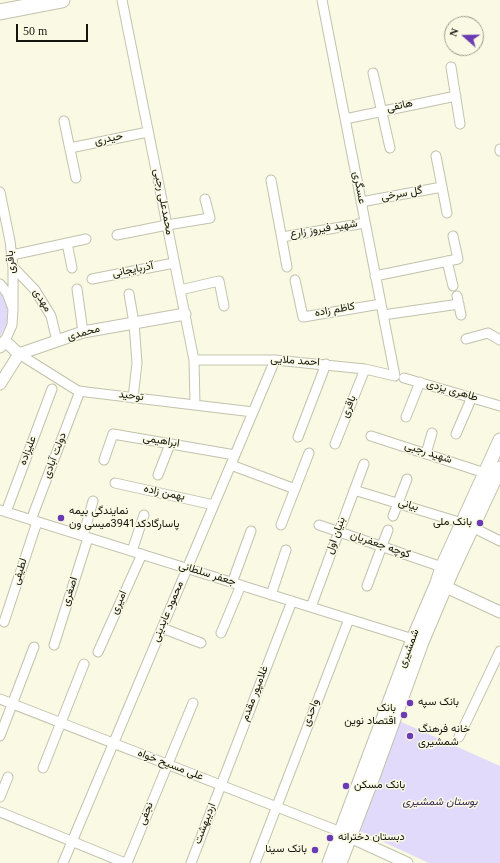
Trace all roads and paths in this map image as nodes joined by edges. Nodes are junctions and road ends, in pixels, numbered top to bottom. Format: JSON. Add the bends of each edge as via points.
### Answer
{"nodes":[{"id":1,"x":62,"y":0,"type":"edge"},
{"id":2,"x":122,"y":0,"type":"edge"},
{"id":3,"x":322,"y":0,"type":"edge"},
{"id":4,"x":0,"y":12,"type":"edge"},
{"id":5,"x":451,"y":67,"type":"dead end"},
{"id":6,"x":373,"y":73,"type":"dead end"},
{"id":7,"x":456,"y":96,"type":"junction"},
{"id":8,"x":381,"y":111,"type":"junction"},
{"id":9,"x":345,"y":119,"type":"junction"},
{"id":10,"x":64,"y":121,"type":"dead end"},
{"id":11,"x":460,"y":124,"type":"dead end"},
{"id":12,"x":148,"y":132,"type":"junction"},
{"id":13,"x":70,"y":148,"type":"junction"},
{"id":14,"x":390,"y":148,"type":"dead end"},
{"id":15,"x":436,"y":156,"type":"dead end"},
{"id":16,"x":76,"y":178,"type":"dead end"},
{"id":17,"x":271,"y":180,"type":"dead end"},
{"id":18,"x":442,"y":188,"type":"junction"},
{"id":19,"x":0,"y":192,"type":"edge"},
{"id":20,"x":205,"y":199,"type":"dead end"},
{"id":21,"x":361,"y":202,"type":"junction"},
{"id":22,"x":447,"y":213,"type":"dead end"},
{"id":23,"x":365,"y":223,"type":"junction"},
{"id":24,"x":167,"y":225,"type":"junction"},
{"id":25,"x":116,"y":235,"type":"dead end"},
{"id":26,"x":453,"y":236,"type":"dead end"},
{"id":27,"x":282,"y":237,"type":"junction"},
{"id":28,"x":86,"y":239,"type":"dead end"},
{"id":29,"x":67,"y":243,"type":"junction"},
{"id":30,"x":12,"y":255,"type":"junction"},
{"id":31,"x":447,"y":261,"type":"junction"},
{"id":32,"x":174,"y":263,"type":"junction"},
{"id":33,"x":13,"y":267,"type":"junction"},
{"id":34,"x":287,"y":267,"type":"dead end"},
{"id":35,"x":72,"y":268,"type":"dead end"},
{"id":36,"x":376,"y":276,"type":"junction"},
{"id":37,"x":92,"y":279,"type":"dead end"},
{"id":38,"x":295,"y":280,"type":"dead end"},
{"id":39,"x":0,"y":284,"type":"edge"},
{"id":40,"x":453,"y":286,"type":"dead end"},
{"id":41,"x":77,"y":289,"type":"dead end"},
{"id":42,"x":180,"y":290,"type":"junction"},
{"id":43,"x":129,"y":294,"type":"dead end"},
{"id":44,"x":381,"y":304,"type":"junction"},
{"id":45,"x":224,"y":306,"type":"dead end"},
{"id":46,"x":13,"y":309,"type":"junction"},
{"id":47,"x":185,"y":314,"type":"junction"},
{"id":48,"x":383,"y":315,"type":"junction"},
{"id":49,"x":461,"y":315,"type":"dead end"},
{"id":50,"x":134,"y":323,"type":"junction"},
{"id":51,"x":83,"y":332,"type":"junction"},
{"id":52,"x":466,"y":339,"type":"dead end"},
{"id":53,"x":500,"y":340,"type":"edge"},
{"id":54,"x":57,"y":341,"type":"junction"},
{"id":55,"x":2,"y":344,"type":"edge"},
{"id":56,"x":19,"y":354,"type":"junction"},
{"id":57,"x":194,"y":360,"type":"junction"},
{"id":58,"x":275,"y":360,"type":"junction"},
{"id":59,"x":326,"y":364,"type":"junction"},
{"id":60,"x":365,"y":369,"type":"junction"},
{"id":61,"x":399,"y":377,"type":"junction"},
{"id":62,"x":420,"y":382,"type":"junction"},
{"id":63,"x":0,"y":384,"type":"edge"},
{"id":64,"x":52,"y":389,"type":"dead end"},
{"id":65,"x":80,"y":391,"type":"junction"},
{"id":66,"x":472,"y":397,"type":"junction"},
{"id":67,"x":133,"y":398,"type":"junction"},
{"id":68,"x":195,"y":405,"type":"junction"},
{"id":69,"x":500,"y":406,"type":"edge"},
{"id":70,"x":253,"y":412,"type":"junction"},
{"id":71,"x":406,"y":418,"type":"dead end"},
{"id":72,"x":432,"y":434,"type":"dead end"},
{"id":73,"x":456,"y":434,"type":"dead end"},
{"id":74,"x":371,"y":436,"type":"dead end"},
{"id":75,"x":298,"y":437,"type":"dead end"},
{"id":76,"x":500,"y":440,"type":"edge"},
{"id":77,"x":170,"y":444,"type":"junction"},
{"id":78,"x":336,"y":444,"type":"dead end"},
{"id":79,"x":309,"y":453,"type":"dead end"},
{"id":80,"x":426,"y":454,"type":"junction"},
{"id":81,"x":235,"y":455,"type":"junction"},
{"id":82,"x":104,"y":460,"type":"dead end"},
{"id":83,"x":364,"y":464,"type":"dead end"},
{"id":84,"x":230,"y":465,"type":"junction"},
{"id":85,"x":494,"y":472,"type":"edge"},
{"id":86,"x":158,"y":475,"type":"dead end"},
{"id":87,"x":406,"y":479,"type":"dead end"},
{"id":88,"x":115,"y":483,"type":"dead end"},
{"id":89,"x":295,"y":489,"type":"junction"},
{"id":90,"x":354,"y":490,"type":"junction"},
{"id":91,"x":93,"y":501,"type":"dead end"},
{"id":92,"x":397,"y":503,"type":"junction"},
{"id":93,"x":214,"y":504,"type":"junction"},
{"id":94,"x":3,"y":511,"type":"edge"},
{"id":95,"x":144,"y":515,"type":"dead end"},
{"id":96,"x":393,"y":516,"type":"dead end"},
{"id":97,"x":34,"y":521,"type":"junction"},
{"id":98,"x":281,"y":525,"type":"dead end"},
{"id":99,"x":319,"y":525,"type":"dead end"},
{"id":100,"x":467,"y":525,"type":"junction"},
{"id":101,"x":388,"y":530,"type":"dead end"},
{"id":102,"x":251,"y":531,"type":"dead end"},
{"id":103,"x":338,"y":531,"type":"junction"},
{"id":104,"x":85,"y":537,"type":"junction"},
{"id":105,"x":500,"y":541,"type":"edge"},
{"id":106,"x":381,"y":547,"type":"junction"},
{"id":107,"x":286,"y":550,"type":"dead end"},
{"id":108,"x":132,"y":552,"type":"junction"},
{"id":109,"x":142,"y":554,"type":"junction"},
{"id":110,"x":187,"y":569,"type":"junction"},
{"id":111,"x":447,"y":569,"type":"junction"},
{"id":112,"x":237,"y":584,"type":"junction"},
{"id":113,"x":441,"y":585,"type":"junction"},
{"id":114,"x":367,"y":586,"type":"dead end"},
{"id":115,"x":271,"y":595,"type":"junction"},
{"id":116,"x":292,"y":601,"type":"junction"},
{"id":117,"x":311,"y":607,"type":"junction"},
{"id":118,"x":500,"y":612,"type":"edge"},
{"id":119,"x":349,"y":619,"type":"junction"},
{"id":120,"x":4,"y":622,"type":"dead end"},
{"id":121,"x":162,"y":628,"type":"junction"},
{"id":122,"x":221,"y":633,"type":"dead end"},
{"id":123,"x":418,"y":641,"type":"junction"},
{"id":124,"x":201,"y":643,"type":"dead end"},
{"id":125,"x":54,"y":645,"type":"dead end"},
{"id":126,"x":34,"y":647,"type":"dead end"},
{"id":127,"x":500,"y":651,"type":"edge"},
{"id":128,"x":98,"y":652,"type":"dead end"},
{"id":129,"x":84,"y":664,"type":"dead end"},
{"id":130,"x":0,"y":699,"type":"edge"},
{"id":131,"x":193,"y":703,"type":"dead end"},
{"id":132,"x":12,"y":704,"type":"junction"},
{"id":133,"x":61,"y":723,"type":"junction"},
{"id":134,"x":0,"y":736,"type":"edge"},
{"id":135,"x":459,"y":737,"type":"dead end"},
{"id":136,"x":113,"y":744,"type":"junction"},
{"id":137,"x":167,"y":765,"type":"junction"},
{"id":138,"x":43,"y":768,"type":"dead end"},
{"id":139,"x":8,"y":777,"type":"dead end"},
{"id":140,"x":221,"y":786,"type":"junction"},
{"id":141,"x":0,"y":797,"type":"edge"},
{"id":142,"x":276,"y":807,"type":"junction"},
{"id":143,"x":0,"y":812,"type":"edge"},
{"id":144,"x":346,"y":835,"type":"junction"},
{"id":145,"x":72,"y":841,"type":"junction"},
{"id":146,"x":63,"y":863,"type":"edge"},
{"id":147,"x":126,"y":863,"type":"edge"},
{"id":148,"x":191,"y":863,"type":"edge"},
{"id":149,"x":255,"y":863,"type":"edge"},
{"id":150,"x":329,"y":863,"type":"edge"},
{"id":151,"x":340,"y":863,"type":"edge"},
{"id":152,"x":406,"y":863,"type":"edge"}],
"edges":[{"from":1,"to":4,"type":"highway"},
{"from":2,"to":12,"type":"street","name":"محمدعلی رجبی"},
{"from":3,"to":9,"type":"street","name":"عسگری"},
{"from":5,"to":7,"type":"street"},
{"from":6,"to":8,"type":"street"},
{"from":7,"to":8,"type":"street","name":"هاتفی"},
{"from":7,"to":11,"type":"street"},
{"from":8,"to":9,"type":"street","name":"هاتفی"},
{"from":8,"to":14,"type":"street"},
{"from":9,"to":21,"type":"street","name":"عسگری"},
{"from":10,"to":13,"type":"street"},
{"from":12,"to":13,"type":"street","name":"حیدری"},
{"from":12,"to":24,"type":"street","name":"محمدعلی رجبی"},
{"from":13,"to":16,"type":"street"},
{"from":15,"to":18,"type":"street"},
{"from":17,"to":27,"type":"street","name":"شهید فیروز زارع"},
{"from":18,"to":21,"type":"street","name":"گل سرخی"},
{"from":18,"to":22,"type":"street"},
{"from":19,"to":30,"type":"street","name":"باقری"},
{"from":20,"to":24,"type":"street","via":[[210,218]]},
{"from":21,"to":23,"type":"street","name":"عسگری"},
{"from":23,"to":27,"type":"street","name":"شهید فیروز زارع"},
{"from":23,"to":36,"type":"street","name":"عسگری"},
{"from":24,"to":25,"type":"street"},
{"from":24,"to":32,"type":"street","name":"محمدعلی رجبی"},
{"from":26,"to":31,"type":"street","via":[[458,259]]},
{"from":27,"to":34,"type":"street","name":"شهید فیروز زارع"},
{"from":28,"to":29,"type":"street"},
{"from":29,"to":30,"type":"street"},
{"from":29,"to":35,"type":"street"},
{"from":30,"to":33,"type":"street","name":"باقری"},
{"from":31,"to":36,"type":"street"},
{"from":31,"to":40,"type":"street"},
{"from":32,"to":37,"type":"street","name":"آذربایجانی"},
{"from":32,"to":42,"type":"street","name":"محمدعلی رجبی"},
{"from":33,"to":46,"type":"street","name":"باقری"},
{"from":33,"to":54,"type":"street","name":"مهدی","via":[[35,290],[47,309]]},
{"from":36,"to":44,"type":"street","name":"عسگری"},
{"from":38,"to":44,"type":"street","name":"کاظم زاده","via":[[303,317]]},
{"from":39,"to":46,"type":"street","via":[[7,293]]},
{"from":41,"to":51,"type":"street"},
{"from":42,"to":45,"type":"street","via":[[219,281]]},
{"from":42,"to":47,"type":"street","name":"محمدعلی رجبی"},
{"from":43,"to":50,"type":"street"},
{"from":44,"to":48,"type":"street","name":"عسگری"},
{"from":46,"to":55,"type":"street","via":[[12,325]]},
{"from":47,"to":50,"type":"street","name":"محمدی"},
{"from":47,"to":57,"type":"street","name":"محمدعلی رجبی"},
{"from":48,"to":49,"type":"street","via":[[458,300]]},
{"from":48,"to":61,"type":"street","name":"عسگری"},
{"from":50,"to":51,"type":"street","name":"محمدی"},
{"from":50,"to":67,"type":"street","via":[[137,363]]},
{"from":51,"to":54,"type":"street","name":"محمدی"},
{"from":52,"to":53,"type":"street","via":[[488,333]]},
{"from":54,"to":56,"type":"street","name":"محمدی"},
{"from":55,"to":56,"type":"street"},
{"from":56,"to":63,"type":"street"},
{"from":56,"to":65,"type":"street","name":"توحید"},
{"from":57,"to":58,"type":"street","name":"احمد ملایی"},
{"from":57,"to":68,"type":"street","name":"محمدعلی رجبی"},
{"from":58,"to":59,"type":"street","name":"احمد ملایی"},
{"from":58,"to":70,"type":"street","name":"محمود عابدینی"},
{"from":59,"to":60,"type":"street","name":"احمد ملایی"},
{"from":59,"to":75,"type":"street"},
{"from":60,"to":61,"type":"street","name":"احمد ملایی"},
{"from":60,"to":78,"type":"street","name":"باقری"},
{"from":61,"to":62,"type":"street","name":"طاهری یزدی"},
{"from":62,"to":66,"type":"street","name":"طاهری یزدی"},
{"from":62,"to":71,"type":"street"},
{"from":64,"to":94,"type":"street","name":"علیزاده"},
{"from":65,"to":67,"type":"street","name":"توحید"},
{"from":65,"to":97,"type":"street","name":"دولت آبادی"},
{"from":66,"to":69,"type":"street","name":"طاهری یزدی"},
{"from":66,"to":73,"type":"street"},
{"from":67,"to":68,"type":"street","name":"توحید"},
{"from":68,"to":70,"type":"street","name":"توحید"},
{"from":70,"to":81,"type":"street","name":"محمود عابدینی"},
{"from":72,"to":80,"type":"street"},
{"from":74,"to":80,"type":"street","name":"شهید رجبی"},
{"from":76,"to":85,"type":"main road","name":"شمشیری"},
{"from":77,"to":81,"type":"street","name":"ابراهیمی"},
{"from":77,"to":82,"type":"street","name":"ابراهیمی","via":[[113,434]]},
{"from":77,"to":86,"type":"street"},
{"from":79,"to":89,"type":"street"},
{"from":80,"to":85,"type":"street","name":"شهید رجبی"},
{"from":81,"to":84,"type":"street","name":"محمود عابدینی"},
{"from":83,"to":90,"type":"street","name":"بنیان اول"},
{"from":84,"to":89,"type":"street"},
{"from":84,"to":93,"type":"street","name":"محمود عابدینی"},
{"from":85,"to":100,"type":"main road","name":"شمشیری"},
{"from":87,"to":92,"type":"street"},
{"from":88,"to":93,"type":"street","name":"بهمن زاده"},
{"from":89,"to":98,"type":"street"},
{"from":90,"to":92,"type":"street","name":"بیانی"},
{"from":90,"to":103,"type":"street","name":"بنیان اول"},
{"from":91,"to":104,"type":"street","name":"اصغری"},
{"from":92,"to":96,"type":"street"},
{"from":92,"to":100,"type":"street","name":"بیانی"},
{"from":93,"to":110,"type":"street","name":"محمود عابدینی"},
{"from":94,"to":97,"type":"street","name":"جعفر سلطانی"},
{"from":95,"to":108,"type":"street"},
{"from":97,"to":104,"type":"street","name":"جعفر سلطانی"},
{"from":97,"to":120,"type":"street","name":"لطیفی"},
{"from":99,"to":103,"type":"street","name":"کوچه جعفریان"},
{"from":100,"to":105,"type":"street","name":"بیانی"},
{"from":100,"to":111,"type":"main road","name":"شمشیری"},
{"from":101,"to":106,"type":"street"},
{"from":102,"to":112,"type":"street"},
{"from":103,"to":106,"type":"street","name":"کوچه جعفریان"},
{"from":103,"to":117,"type":"street","name":"بنیان اول"},
{"from":104,"to":108,"type":"street","name":"جعفر سلطانی"},
{"from":104,"to":125,"type":"street","name":"اصغری"},
{"from":106,"to":111,"type":"street","name":"کوچه جعفریان"},
{"from":106,"to":114,"type":"street"},
{"from":107,"to":115,"type":"street"},
{"from":108,"to":109,"type":"street","name":"جعفر سلطانی"},
{"from":109,"to":110,"type":"street","name":"جعفر سلطانی"},
{"from":109,"to":128,"type":"street","name":"امیری"},
{"from":110,"to":112,"type":"street","name":"جعفر سلطانی"},
{"from":110,"to":121,"type":"street","name":"محمود عابدینی"},
{"from":111,"to":113,"type":"main road","name":"شمشیری"},
{"from":112,"to":115,"type":"street","name":"جعفر سلطانی"},
{"from":112,"to":122,"type":"street"},
{"from":113,"to":118,"type":"street"},
{"from":113,"to":123,"type":"main road","name":"شمشیری"},
{"from":115,"to":116,"type":"street","name":"جعفر سلطانی"},
{"from":116,"to":117,"type":"street","name":"جعفر سلطانی"},
{"from":116,"to":140,"type":"street","name":"غلامپور مقدم"},
{"from":117,"to":119,"type":"street","name":"جعفر سلطانی"},
{"from":119,"to":123,"type":"street","name":"جعفر سلطانی"},
{"from":119,"to":142,"type":"street","name":"واحدی"},
{"from":121,"to":124,"type":"street"},
{"from":121,"to":136,"type":"street","name":"محمود عابدینی"},
{"from":123,"to":144,"type":"main road","name":"شمشیری"},
{"from":126,"to":132,"type":"street"},
{"from":127,"to":135,"type":"street"},
{"from":129,"to":133,"type":"street"},
{"from":130,"to":132,"type":"street","name":"علی مسیح خواه"},
{"from":131,"to":137,"type":"street","name":"نجفی"},
{"from":132,"to":133,"type":"street","name":"علی مسیح خواه"},
{"from":132,"to":134,"type":"street"},
{"from":133,"to":136,"type":"street","name":"علی مسیح خواه"},
{"from":133,"to":138,"type":"street"},
{"from":136,"to":137,"type":"street","name":"علی مسیح خواه"},
{"from":136,"to":145,"type":"street","name":"محمود عابدینی"},
{"from":137,"to":140,"type":"street","name":"علی مسیح خواه"},
{"from":137,"to":147,"type":"street","name":"نجفی"},
{"from":139,"to":141,"type":"street"},
{"from":140,"to":142,"type":"street","name":"علی مسیح خواه"},
{"from":140,"to":148,"type":"street","name":"اردیبهشت"},
{"from":142,"to":144,"type":"street","name":"علی مسیح خواه"},
{"from":142,"to":149,"type":"street","name":"واحدی"},
{"from":143,"to":145,"type":"street"},
{"from":144,"to":150,"type":"main road","name":"شمشیری"},
{"from":144,"to":151,"type":"main road","name":"شمشیری"},
{"from":144,"to":152,"type":"street"},
{"from":145,"to":146,"type":"street","name":"محمود عابدینی"},
{"from":145,"to":147,"type":"street"}]}
